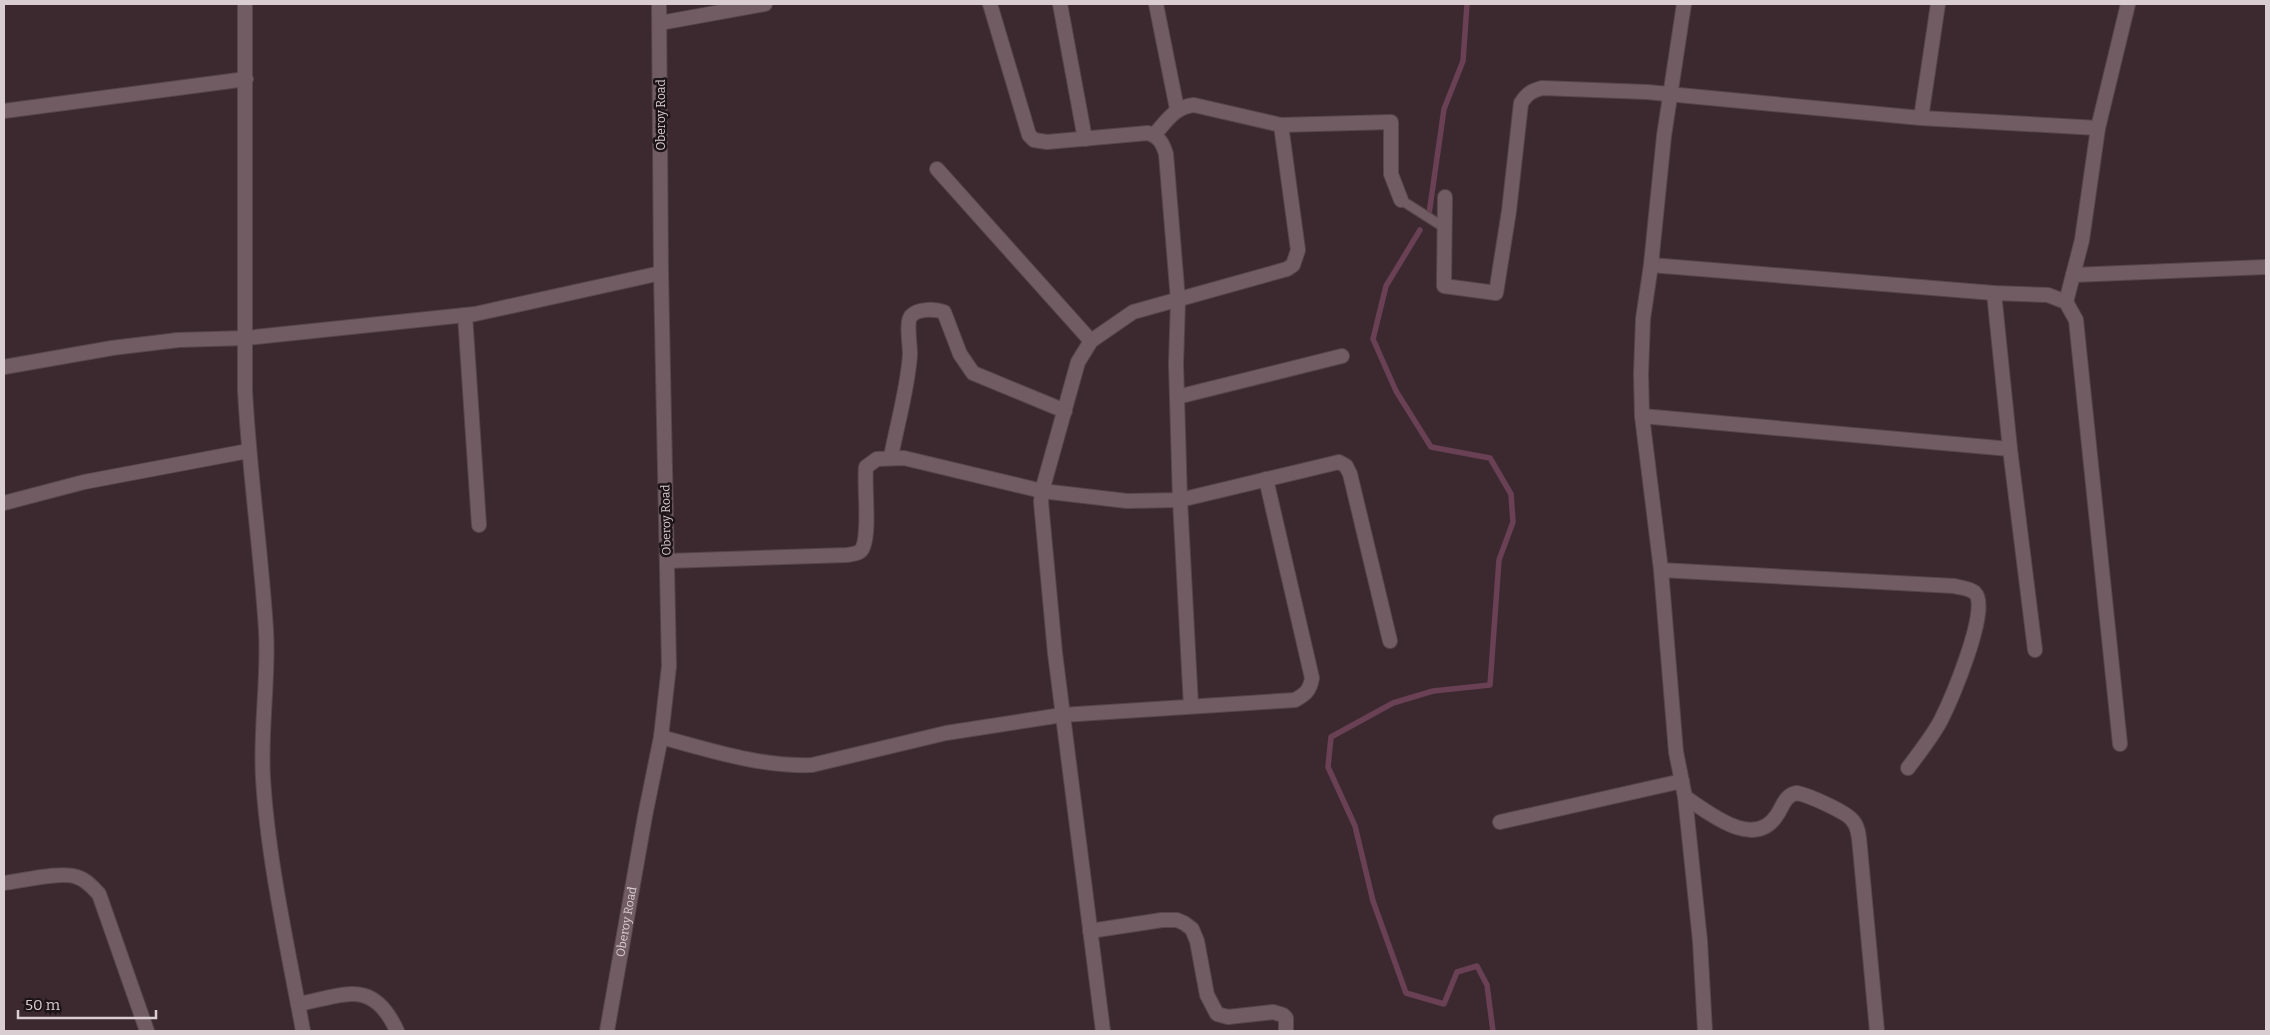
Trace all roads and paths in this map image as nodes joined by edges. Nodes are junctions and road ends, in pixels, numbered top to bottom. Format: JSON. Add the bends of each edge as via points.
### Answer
{"nodes":[{"id":1,"x":246,"y":4,"type":"edge"},
{"id":2,"x":660,"y":4,"type":"edge"},
{"id":3,"x":765,"y":4,"type":"edge"},
{"id":4,"x":990,"y":4,"type":"edge"},
{"id":5,"x":1060,"y":4,"type":"edge"},
{"id":6,"x":1156,"y":4,"type":"edge"},
{"id":7,"x":1684,"y":4,"type":"edge"},
{"id":8,"x":1938,"y":4,"type":"edge"},
{"id":9,"x":2128,"y":4,"type":"edge"},
{"id":10,"x":660,"y":23,"type":"junction"},
{"id":11,"x":246,"y":79,"type":"junction"},
{"id":12,"x":1669,"y":94,"type":"junction"},
{"id":13,"x":1177,"y":109,"type":"junction"},
{"id":14,"x":4,"y":111,"type":"edge"},
{"id":15,"x":1921,"y":118,"type":"junction"},
{"id":16,"x":1281,"y":125,"type":"junction"},
{"id":17,"x":2098,"y":128,"type":"junction"},
{"id":18,"x":1154,"y":135,"type":"junction"},
{"id":19,"x":1085,"y":139,"type":"junction"},
{"id":20,"x":937,"y":169,"type":"dead end"},
{"id":21,"x":1445,"y":197,"type":"dead end"},
{"id":22,"x":1401,"y":200,"type":"joint"},
{"id":23,"x":1445,"y":228,"type":"junction"},
{"id":24,"x":1651,"y":265,"type":"junction"},
{"id":25,"x":2266,"y":267,"type":"edge"},
{"id":26,"x":661,"y":273,"type":"junction"},
{"id":27,"x":2073,"y":275,"type":"junction"},
{"id":28,"x":1994,"y":293,"type":"junction"},
{"id":29,"x":1178,"y":300,"type":"junction"},
{"id":30,"x":2066,"y":302,"type":"junction"},
{"id":31,"x":464,"y":315,"type":"junction"},
{"id":32,"x":246,"y":338,"type":"junction"},
{"id":33,"x":1091,"y":341,"type":"junction"},
{"id":34,"x":1342,"y":356,"type":"dead end"},
{"id":35,"x":4,"y":367,"type":"edge"},
{"id":36,"x":1177,"y":397,"type":"junction"},
{"id":37,"x":1065,"y":411,"type":"junction"},
{"id":38,"x":1642,"y":416,"type":"junction"},
{"id":39,"x":2010,"y":449,"type":"junction"},
{"id":40,"x":248,"y":452,"type":"junction"},
{"id":41,"x":891,"y":457,"type":"junction"},
{"id":42,"x":1266,"y":479,"type":"junction"},
{"id":43,"x":1042,"y":491,"type":"junction"},
{"id":44,"x":1180,"y":500,"type":"junction"},
{"id":45,"x":4,"y":504,"type":"edge"},
{"id":46,"x":479,"y":525,"type":"dead end"},
{"id":47,"x":667,"y":561,"type":"junction"},
{"id":48,"x":1661,"y":570,"type":"junction"},
{"id":49,"x":1390,"y":641,"type":"dead end"},
{"id":50,"x":2035,"y":650,"type":"dead end"},
{"id":51,"x":1191,"y":706,"type":"junction"},
{"id":52,"x":1062,"y":715,"type":"junction"},
{"id":53,"x":661,"y":737,"type":"junction"},
{"id":54,"x":2120,"y":744,"type":"dead end"},
{"id":55,"x":1908,"y":768,"type":"dead end"},
{"id":56,"x":1682,"y":781,"type":"junction"},
{"id":57,"x":1685,"y":797,"type":"junction"},
{"id":58,"x":1500,"y":822,"type":"dead end"},
{"id":59,"x":4,"y":883,"type":"edge"},
{"id":60,"x":1090,"y":931,"type":"junction"},
{"id":61,"x":298,"y":1004,"type":"junction"},
{"id":62,"x":148,"y":1031,"type":"edge"},
{"id":63,"x":303,"y":1031,"type":"edge"},
{"id":64,"x":397,"y":1031,"type":"edge"},
{"id":65,"x":607,"y":1031,"type":"edge"},
{"id":66,"x":1103,"y":1031,"type":"edge"},
{"id":67,"x":1286,"y":1031,"type":"edge"},
{"id":68,"x":1705,"y":1031,"type":"edge"},
{"id":69,"x":1877,"y":1031,"type":"edge"}],
"edges":[{"from":1,"to":11,"type":"street"},
{"from":2,"to":10,"type":"street","name":"Oberoy Road"},
{"from":3,"to":10,"type":"street"},
{"from":4,"to":19,"type":"street","via":[[1029,135],[1034,140],[1047,142]]},
{"from":5,"to":19,"type":"street"},
{"from":6,"to":13,"type":"street"},
{"from":7,"to":12,"type":"street"},
{"from":8,"to":15,"type":"street"},
{"from":9,"to":17,"type":"street"},
{"from":10,"to":26,"type":"street","name":"Oberoy Road"},
{"from":11,"to":14,"type":"street"},
{"from":11,"to":32,"type":"street"},
{"from":12,"to":15,"type":"street"},
{"from":12,"to":23,"type":"street","via":[[1542,88],[1527,94],[1520,103],[1509,211],[1496,293],[1444,286]]},
{"from":12,"to":24,"type":"street"},
{"from":13,"to":16,"type":"street","via":[[1194,106]]},
{"from":13,"to":18,"type":"street"},
{"from":15,"to":17,"type":"street"},
{"from":16,"to":22,"type":"street","via":[[1391,122],[1391,174]]},
{"from":16,"to":29,"type":"street","via":[[1298,250],[1293,265]]},
{"from":17,"to":27,"type":"street","via":[[2082,240]]},
{"from":18,"to":19,"type":"street"},
{"from":18,"to":29,"type":"street","via":[[1166,154]]},
{"from":20,"to":33,"type":"street"},
{"from":21,"to":23,"type":"street"},
{"from":22,"to":23,"type":"lane"},
{"from":24,"to":28,"type":"street"},
{"from":24,"to":38,"type":"street","via":[[1643,319]]},
{"from":25,"to":27,"type":"street"},
{"from":26,"to":31,"type":"street"},
{"from":26,"to":47,"type":"street","name":"Oberoy Road"},
{"from":27,"to":30,"type":"street"},
{"from":28,"to":30,"type":"street","via":[[2048,295]]},
{"from":28,"to":39,"type":"street"},
{"from":29,"to":33,"type":"street","via":[[1133,312]]},
{"from":29,"to":36,"type":"street"},
{"from":30,"to":54,"type":"street","via":[[2076,320]]},
{"from":31,"to":32,"type":"street"},
{"from":31,"to":46,"type":"street"},
{"from":32,"to":35,"type":"street","via":[[169,341]]},
{"from":32,"to":40,"type":"street"},
{"from":33,"to":37,"type":"street","via":[[1078,362]]},
{"from":34,"to":36,"type":"street"},
{"from":36,"to":44,"type":"street"},
{"from":37,"to":41,"type":"street","via":[[973,373],[960,354],[944,312],[918,311],[909,320],[910,354]]},
{"from":37,"to":43,"type":"street"},
{"from":38,"to":39,"type":"street"},
{"from":38,"to":48,"type":"street"},
{"from":39,"to":50,"type":"street"},
{"from":40,"to":45,"type":"street","via":[[84,482]]},
{"from":40,"to":61,"type":"street","via":[[266,631],[263,778],[280,907]]},
{"from":41,"to":43,"type":"street"},
{"from":41,"to":47,"type":"street","via":[[877,459],[866,467],[865,526],[863,547],[859,552]]},
{"from":42,"to":44,"type":"street"},
{"from":42,"to":49,"type":"street","via":[[1339,462],[1346,466]]},
{"from":42,"to":51,"type":"street","via":[[1312,678],[1311,687],[1295,700]]},
{"from":43,"to":44,"type":"street","via":[[1127,501]]},
{"from":43,"to":52,"type":"street","via":[[1043,531]]},
{"from":44,"to":51,"type":"street"},
{"from":47,"to":53,"type":"street","name":"Oberoy Road","via":[[669,666]]},
{"from":48,"to":55,"type":"street","via":[[1954,586],[1975,593],[1980,608],[1951,699],[1940,722]]},
{"from":48,"to":56,"type":"street","via":[[1676,752]]},
{"from":51,"to":52,"type":"street"},
{"from":52,"to":53,"type":"street","via":[[946,733],[812,765],[766,763]]},
{"from":52,"to":60,"type":"street"},
{"from":53,"to":65,"type":"street","name":"Oberoy Road"},
{"from":56,"to":57,"type":"street"},
{"from":56,"to":58,"type":"street"},
{"from":57,"to":68,"type":"street","via":[[1700,941]]},
{"from":57,"to":69,"type":"street","via":[[1738,829],[1756,829],[1766,825],[1776,817],[1787,798],[1796,792],[1853,820],[1860,848]]},
{"from":59,"to":62,"type":"street","via":[[69,876],[87,882],[99,894]]},
{"from":60,"to":66,"type":"street"},
{"from":60,"to":67,"type":"street","via":[[1162,920],[1184,923],[1192,929],[1197,940],[1207,995],[1217,1014],[1228,1017],[1279,1013],[1286,1018]]},
{"from":61,"to":63,"type":"street"},
{"from":61,"to":64,"type":"street","via":[[350,994],[367,995],[388,1012]]}]}
